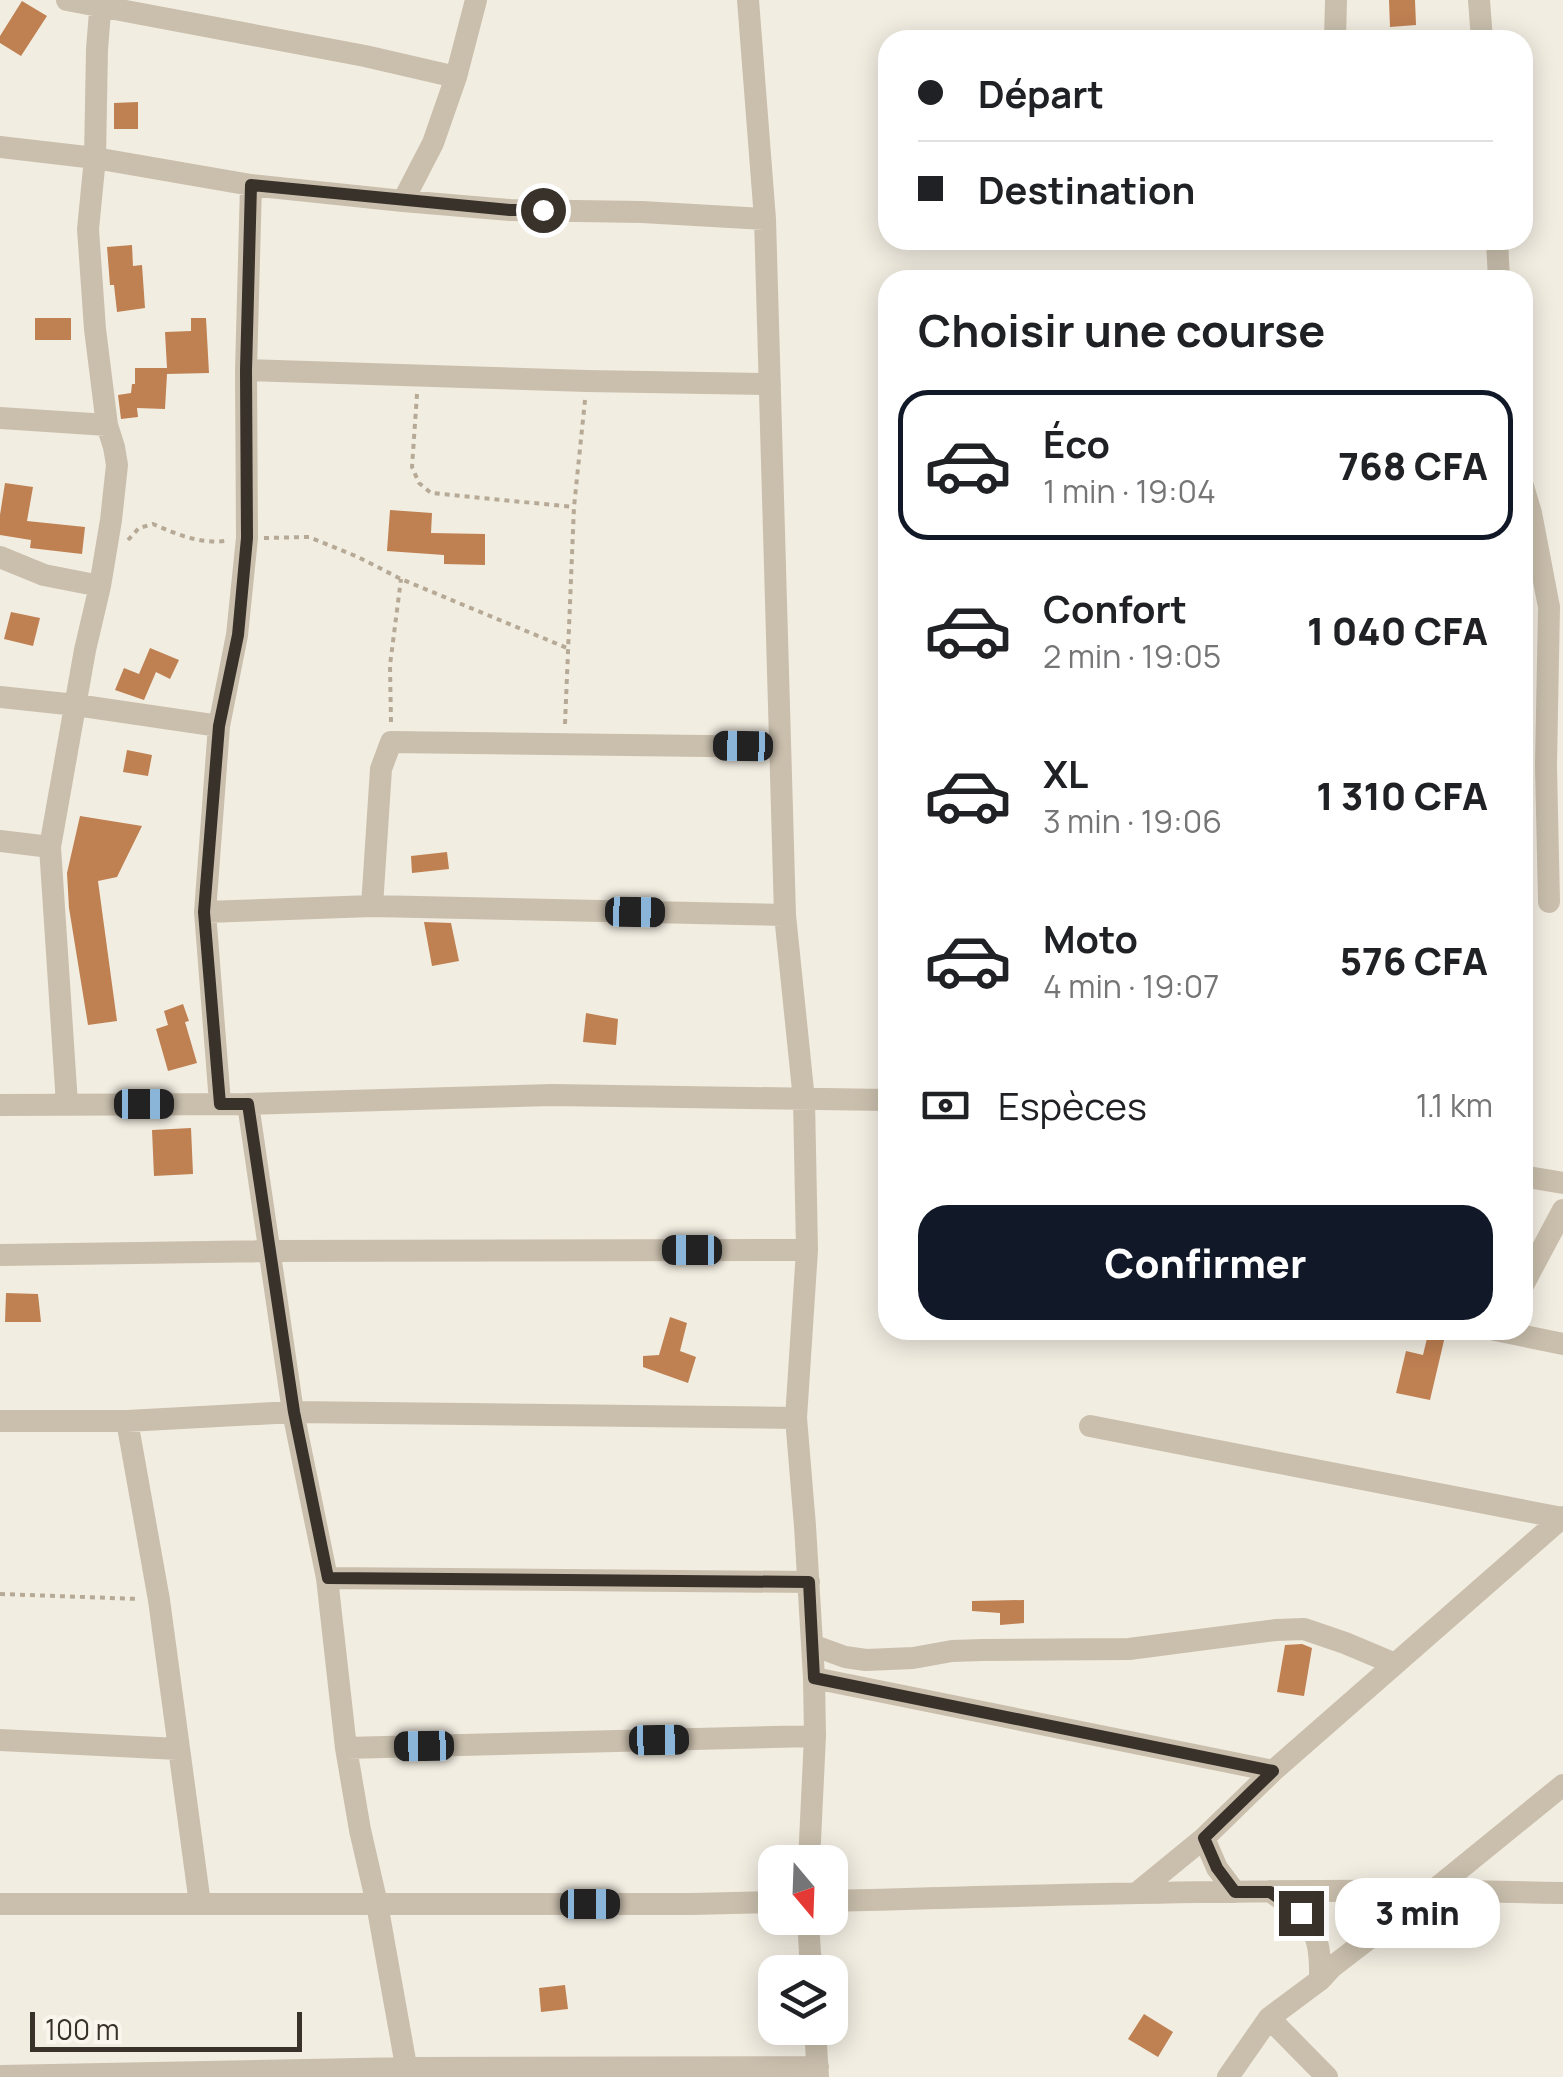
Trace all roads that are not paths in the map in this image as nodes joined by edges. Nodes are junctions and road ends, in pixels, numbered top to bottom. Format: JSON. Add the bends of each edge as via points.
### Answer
{"nodes":[{"id":1,"x":67,"y":0,"type":"edge"},
{"id":2,"x":476,"y":0,"type":"edge"},
{"id":3,"x":748,"y":0,"type":"edge"},
{"id":4,"x":1336,"y":0,"type":"edge"},
{"id":5,"x":1479,"y":0,"type":"edge"},
{"id":6,"x":100,"y":3,"type":"edge"},
{"id":7,"x":1335,"y":30,"type":"edge"},
{"id":8,"x":1481,"y":30,"type":"edge"},
{"id":9,"x":456,"y":78,"type":"junction"},
{"id":10,"x":0,"y":147,"type":"edge"},
{"id":11,"x":95,"y":158,"type":"junction"},
{"id":12,"x":251,"y":185,"type":"junction"},
{"id":13,"x":403,"y":200,"type":"junction"},
{"id":14,"x":765,"y":219,"type":"junction"},
{"id":15,"x":246,"y":370,"type":"junction"},
{"id":16,"x":770,"y":384,"type":"junction"},
{"id":17,"x":0,"y":418,"type":"edge"},
{"id":18,"x":107,"y":426,"type":"junction"},
{"id":19,"x":1533,"y":518,"type":"edge"},
{"id":20,"x":0,"y":557,"type":"edge"},
{"id":21,"x":100,"y":586,"type":"junction"},
{"id":22,"x":0,"y":697,"type":"edge"},
{"id":23,"x":76,"y":705,"type":"junction"},
{"id":24,"x":219,"y":726,"type":"junction"},
{"id":25,"x":778,"y":747,"type":"junction"},
{"id":26,"x":0,"y":842,"type":"edge"},
{"id":27,"x":50,"y":847,"type":"junction"},
{"id":28,"x":1550,"y":902,"type":"dead end"},
{"id":29,"x":372,"y":906,"type":"junction"},
{"id":30,"x":204,"y":912,"type":"junction"},
{"id":31,"x":785,"y":915,"type":"junction"},
{"id":32,"x":804,"y":1100,"type":"junction"},
{"id":33,"x":878,"y":1100,"type":"edge"},
{"id":34,"x":67,"y":1104,"type":"junction"},
{"id":35,"x":220,"y":1104,"type":"junction"},
{"id":36,"x":248,"y":1104,"type":"junction"},
{"id":37,"x":0,"y":1105,"type":"edge"},
{"id":38,"x":1533,"y":1178,"type":"edge"},
{"id":39,"x":1563,"y":1184,"type":"edge"},
{"id":40,"x":1563,"y":1210,"type":"edge"},
{"id":41,"x":807,"y":1250,"type":"junction"},
{"id":42,"x":269,"y":1251,"type":"junction"},
{"id":43,"x":0,"y":1255,"type":"edge"},
{"id":44,"x":1533,"y":1266,"type":"edge"},
{"id":45,"x":1533,"y":1338,"type":"edge"},
{"id":46,"x":1563,"y":1344,"type":"edge"},
{"id":47,"x":294,"y":1412,"type":"junction"},
{"id":48,"x":796,"y":1418,"type":"junction"},
{"id":49,"x":0,"y":1421,"type":"edge"},
{"id":50,"x":127,"y":1421,"type":"junction"},
{"id":51,"x":1090,"y":1426,"type":"dead end"},
{"id":52,"x":1562,"y":1517,"type":"edge"},
{"id":53,"x":328,"y":1578,"type":"junction"},
{"id":54,"x":809,"y":1582,"type":"junction"},
{"id":55,"x":812,"y":1645,"type":"junction"},
{"id":56,"x":1395,"y":1664,"type":"junction"},
{"id":57,"x":814,"y":1678,"type":"junction"},
{"id":58,"x":815,"y":1736,"type":"junction"},
{"id":59,"x":0,"y":1740,"type":"edge"},
{"id":60,"x":346,"y":1748,"type":"junction"},
{"id":61,"x":178,"y":1749,"type":"junction"},
{"id":62,"x":1273,"y":1771,"type":"junction"},
{"id":63,"x":1563,"y":1785,"type":"edge"},
{"id":64,"x":1204,"y":1838,"type":"junction"},
{"id":65,"x":810,"y":1845,"type":"edge"},
{"id":66,"x":1434,"y":1890,"type":"junction"},
{"id":67,"x":1138,"y":1892,"type":"junction"},
{"id":68,"x":1235,"y":1892,"type":"junction"},
{"id":69,"x":1270,"y":1892,"type":"junction"},
{"id":70,"x":1563,"y":1893,"type":"edge"},
{"id":71,"x":848,"y":1900,"type":"edge"},
{"id":72,"x":758,"y":1902,"type":"edge"},
{"id":73,"x":0,"y":1904,"type":"edge"},
{"id":74,"x":200,"y":1904,"type":"junction"},
{"id":75,"x":377,"y":1904,"type":"junction"},
{"id":76,"x":1320,"y":1980,"type":"junction"},
{"id":77,"x":1269,"y":2018,"type":"junction"},
{"id":78,"x":816,"y":2045,"type":"edge"},
{"id":79,"x":407,"y":2072,"type":"edge"},
{"id":80,"x":818,"y":2072,"type":"edge"},
{"id":81,"x":234,"y":2075,"type":"edge"},
{"id":82,"x":0,"y":2076,"type":"edge"},
{"id":83,"x":84,"y":2076,"type":"edge"},
{"id":84,"x":1228,"y":2077,"type":"edge"},
{"id":85,"x":1328,"y":2077,"type":"edge"}],
"edges":[{"from":1,"to":6,"type":"street"},
{"from":2,"to":9,"type":"street"},
{"from":3,"to":14,"type":"street"},
{"from":4,"to":7,"type":"street"},
{"from":5,"to":8,"type":"street"},
{"from":6,"to":9,"type":"street"},
{"from":6,"to":11,"type":"street"},
{"from":9,"to":13,"type":"street"},
{"from":10,"to":11,"type":"street"},
{"from":11,"to":12,"type":"street"},
{"from":11,"to":18,"type":"street","via":[[88,229]]},
{"from":12,"to":13,"type":"street"},
{"from":12,"to":15,"type":"street"},
{"from":13,"to":14,"type":"street"},
{"from":14,"to":16,"type":"street"},
{"from":15,"to":16,"type":"street"},
{"from":15,"to":24,"type":"street","via":[[247,538],[238,635]]},
{"from":16,"to":25,"type":"street"},
{"from":17,"to":18,"type":"street"},
{"from":18,"to":21,"type":"street","via":[[116,465]]},
{"from":19,"to":28,"type":"street","via":[[1549,606]]},
{"from":20,"to":21,"type":"street","via":[[44,575]]},
{"from":21,"to":23,"type":"street"},
{"from":22,"to":23,"type":"street"},
{"from":23,"to":24,"type":"street"},
{"from":23,"to":27,"type":"street"},
{"from":24,"to":30,"type":"street"},
{"from":25,"to":29,"type":"street","via":[[391,742],[381,769]]},
{"from":25,"to":31,"type":"street"},
{"from":26,"to":27,"type":"street"},
{"from":27,"to":34,"type":"street"},
{"from":29,"to":30,"type":"street"},
{"from":29,"to":31,"type":"street"},
{"from":30,"to":35,"type":"street"},
{"from":31,"to":32,"type":"street"},
{"from":32,"to":33,"type":"street"},
{"from":32,"to":36,"type":"street","via":[[552,1094]]},
{"from":32,"to":41,"type":"street"},
{"from":34,"to":35,"type":"street"},
{"from":34,"to":37,"type":"street"},
{"from":35,"to":36,"type":"street"},
{"from":36,"to":42,"type":"street"},
{"from":38,"to":39,"type":"street"},
{"from":40,"to":44,"type":"street"},
{"from":41,"to":42,"type":"street"},
{"from":41,"to":48,"type":"street"},
{"from":42,"to":43,"type":"street"},
{"from":42,"to":47,"type":"street"},
{"from":45,"to":46,"type":"street"},
{"from":47,"to":48,"type":"street"},
{"from":47,"to":50,"type":"street"},
{"from":47,"to":53,"type":"street"},
{"from":48,"to":54,"type":"street"},
{"from":49,"to":50,"type":"street"},
{"from":50,"to":61,"type":"street"},
{"from":51,"to":52,"type":"street"},
{"from":52,"to":56,"type":"street"},
{"from":53,"to":54,"type":"street"},
{"from":53,"to":60,"type":"street"},
{"from":54,"to":55,"type":"street"},
{"from":55,"to":56,"type":"street","via":[[866,1660],[983,1650],[1130,1649],[1304,1629]]},
{"from":55,"to":57,"type":"street"},
{"from":56,"to":62,"type":"street"},
{"from":57,"to":58,"type":"street"},
{"from":57,"to":62,"type":"street"},
{"from":58,"to":60,"type":"street"},
{"from":58,"to":65,"type":"street"},
{"from":59,"to":61,"type":"street"},
{"from":60,"to":75,"type":"street"},
{"from":61,"to":74,"type":"street"},
{"from":62,"to":64,"type":"street"},
{"from":63,"to":66,"type":"street"},
{"from":64,"to":67,"type":"street"},
{"from":64,"to":68,"type":"street"},
{"from":66,"to":69,"type":"street"},
{"from":66,"to":70,"type":"street"},
{"from":66,"to":76,"type":"street"},
{"from":67,"to":68,"type":"street"},
{"from":67,"to":71,"type":"street"},
{"from":68,"to":69,"type":"street"},
{"from":69,"to":76,"type":"street","via":[[1311,1926]]},
{"from":72,"to":75,"type":"street"},
{"from":73,"to":74,"type":"street"},
{"from":74,"to":75,"type":"street"},
{"from":75,"to":79,"type":"street"},
{"from":76,"to":77,"type":"street"},
{"from":77,"to":84,"type":"street"},
{"from":77,"to":85,"type":"street"},
{"from":78,"to":80,"type":"street"},
{"from":79,"to":80,"type":"street"},
{"from":79,"to":81,"type":"street"},
{"from":81,"to":83,"type":"street"},
{"from":82,"to":83,"type":"street"}]}
